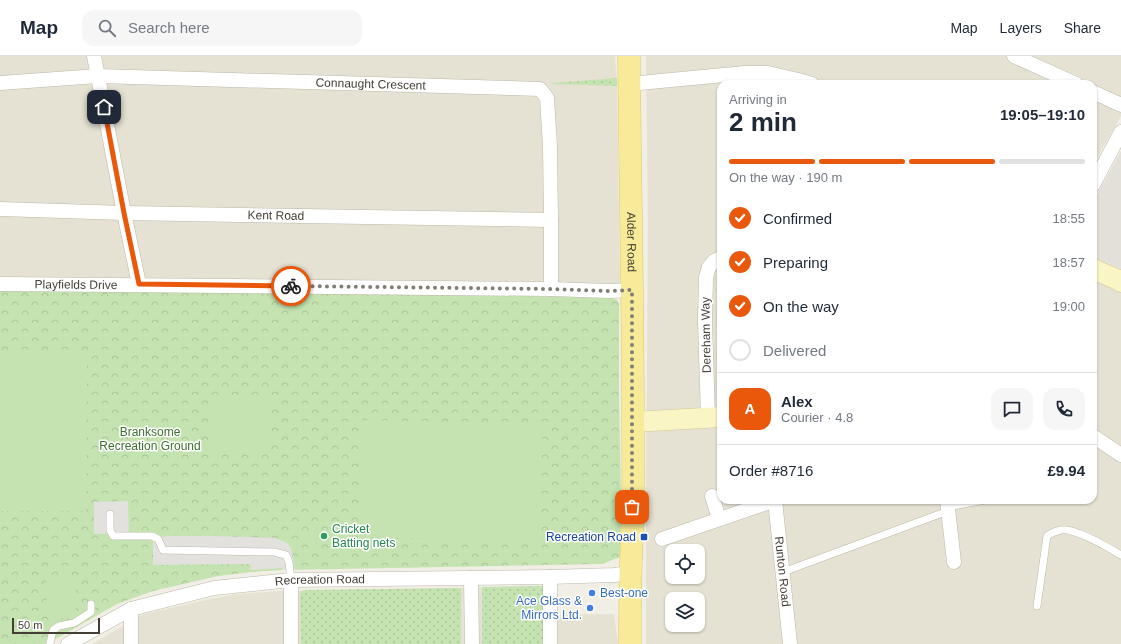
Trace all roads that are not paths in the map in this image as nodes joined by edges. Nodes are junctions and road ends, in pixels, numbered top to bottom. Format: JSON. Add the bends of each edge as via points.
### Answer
{"nodes":[{"id":1,"x":94,"y":56,"type":"edge"},
{"id":2,"x":629,"y":56,"type":"edge"},
{"id":3,"x":1014,"y":56,"type":"edge"},
{"id":4,"x":98,"y":76,"type":"junction"},
{"id":5,"x":796,"y":80,"type":"edge"},
{"id":6,"x":1067,"y":80,"type":"edge"},
{"id":7,"x":0,"y":83,"type":"edge"},
{"id":8,"x":629,"y":84,"type":"junction"},
{"id":9,"x":1097,"y":94,"type":"edge"},
{"id":10,"x":1121,"y":104,"type":"edge"},
{"id":11,"x":1121,"y":132,"type":"edge"},
{"id":12,"x":1097,"y":177,"type":"edge"},
{"id":13,"x":0,"y":209,"type":"edge"},
{"id":14,"x":124,"y":213,"type":"junction"},
{"id":15,"x":551,"y":220,"type":"junction"},
{"id":16,"x":717,"y":260,"type":"edge"},
{"id":17,"x":1097,"y":271,"type":"edge"},
{"id":18,"x":1121,"y":282,"type":"edge"},
{"id":19,"x":0,"y":284,"type":"edge"},
{"id":20,"x":139,"y":284,"type":"junction"},
{"id":21,"x":551,"y":289,"type":"junction"},
{"id":22,"x":632,"y":290,"type":"junction"},
{"id":23,"x":714,"y":418,"type":"edge"},
{"id":24,"x":633,"y":422,"type":"junction"},
{"id":25,"x":1097,"y":439,"type":"edge"},
{"id":26,"x":1121,"y":455,"type":"edge"},
{"id":27,"x":712,"y":496,"type":"dead end"},
{"id":28,"x":763,"y":504,"type":"edge"},
{"id":29,"x":775,"y":504,"type":"edge"},
{"id":30,"x":960,"y":504,"type":"edge"},
{"id":31,"x":947,"y":506,"type":"edge"},
{"id":32,"x":110,"y":514,"type":"dead end"},
{"id":33,"x":719,"y":519,"type":"junction"},
{"id":34,"x":662,"y":539,"type":"dead end"},
{"id":35,"x":1121,"y":554,"type":"edge"},
{"id":36,"x":954,"y":562,"type":"dead end"},
{"id":37,"x":782,"y":572,"type":"junction"},
{"id":38,"x":631,"y":573,"type":"junction"},
{"id":39,"x":550,"y":577,"type":"junction"},
{"id":40,"x":471,"y":578,"type":"junction"},
{"id":41,"x":292,"y":580,"type":"junction"},
{"id":42,"x":91,"y":604,"type":"dead end"},
{"id":43,"x":1037,"y":606,"type":"dead end"},
{"id":44,"x":130,"y":609,"type":"junction"},
{"id":45,"x":50,"y":644,"type":"edge"},
{"id":46,"x":68,"y":644,"type":"edge"},
{"id":47,"x":131,"y":644,"type":"edge"},
{"id":48,"x":291,"y":644,"type":"edge"},
{"id":49,"x":472,"y":644,"type":"edge"},
{"id":50,"x":550,"y":644,"type":"edge"},
{"id":51,"x":630,"y":644,"type":"edge"},
{"id":52,"x":790,"y":644,"type":"edge"}],
"edges":[{"from":1,"to":4,"type":"street"},
{"from":2,"to":8,"type":"main road","name":"Alder Road"},
{"from":3,"to":6,"type":"street"},
{"from":4,"to":7,"type":"street","name":"Connaught Crescent"},
{"from":4,"to":14,"type":"street"},
{"from":4,"to":15,"type":"street","name":"Connaught Crescent","via":[[540,89],[547,98]]},
{"from":5,"to":8,"type":"street","via":[[768,73],[745,73]]},
{"from":8,"to":22,"type":"main road","name":"Alder Road"},
{"from":9,"to":10,"type":"street"},
{"from":11,"to":12,"type":"street"},
{"from":13,"to":14,"type":"street","name":"Kent Road"},
{"from":14,"to":15,"type":"street","name":"Kent Road"},
{"from":14,"to":20,"type":"street"},
{"from":15,"to":21,"type":"street","name":"Connaught Crescent"},
{"from":16,"to":23,"type":"street","name":"Dereham Way","via":[[709,267],[706,277],[705,322]]},
{"from":17,"to":18,"type":"street"},
{"from":19,"to":20,"type":"street","name":"Playfields Drive"},
{"from":20,"to":21,"type":"street","name":"Playfields Drive"},
{"from":21,"to":22,"type":"street","name":"Playfields Drive"},
{"from":22,"to":24,"type":"main road","name":"Alder Road"},
{"from":23,"to":24,"type":"street"},
{"from":24,"to":38,"type":"main road","name":"Alder Road"},
{"from":25,"to":26,"type":"street"},
{"from":27,"to":33,"type":"street"},
{"from":28,"to":33,"type":"street"},
{"from":29,"to":37,"type":"street","name":"Runton Road"},
{"from":30,"to":31,"type":"lane"},
{"from":31,"to":36,"type":"street"},
{"from":31,"to":37,"type":"lane"},
{"from":32,"to":41,"type":"lane","via":[[110,530],[113,536],[152,536],[158,539],[163,550],[274,552],[286,555]]},
{"from":33,"to":34,"type":"street"},
{"from":35,"to":43,"type":"lane","via":[[1079,534],[1062,530],[1053,531],[1047,536]]},
{"from":37,"to":52,"type":"street","name":"Runton Road"},
{"from":38,"to":39,"type":"street","name":"Recreation Road"},
{"from":38,"to":51,"type":"main road","name":"Alder Road"},
{"from":39,"to":40,"type":"street","name":"Recreation Road"},
{"from":39,"to":50,"type":"street"},
{"from":40,"to":41,"type":"street","name":"Recreation Road"},
{"from":40,"to":49,"type":"street"},
{"from":41,"to":44,"type":"street","name":"Recreation Road","via":[[214,588]]},
{"from":41,"to":48,"type":"street"},
{"from":42,"to":45,"type":"lane","via":[[91,612],[74,623],[53,630]]},
{"from":44,"to":46,"type":"street","name":"Recreation Road"},
{"from":44,"to":47,"type":"street"}]}
